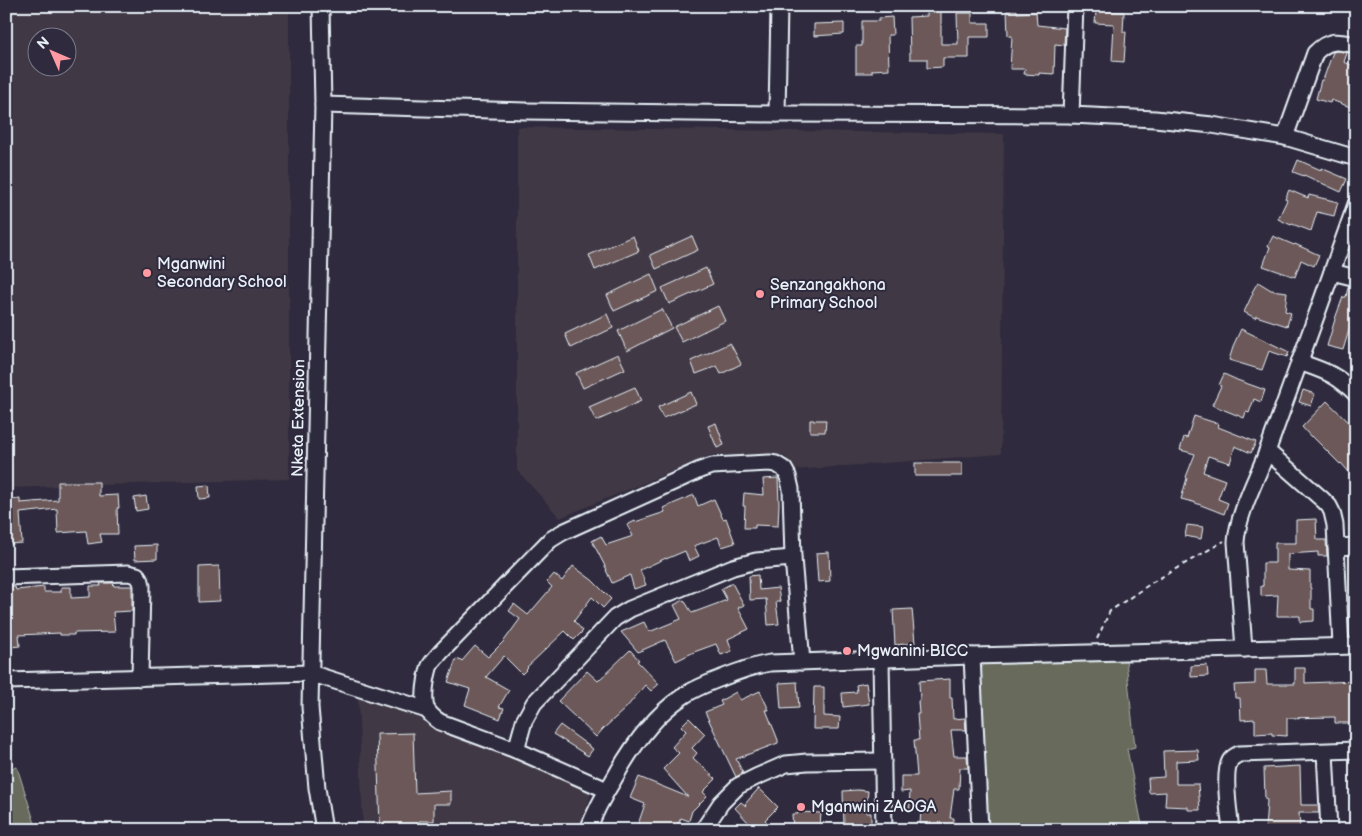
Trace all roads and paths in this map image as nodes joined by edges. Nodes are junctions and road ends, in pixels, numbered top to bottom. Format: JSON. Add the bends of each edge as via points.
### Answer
{"nodes":[{"id":1,"x":321,"y":6,"type":"edge"},
{"id":2,"x":779,"y":6,"type":"edge"},
{"id":3,"x":1075,"y":6,"type":"edge"},
{"id":4,"x":1356,"y":45,"type":"edge"},
{"id":5,"x":323,"y":105,"type":"junction"},
{"id":6,"x":776,"y":114,"type":"junction"},
{"id":7,"x":1071,"y":115,"type":"junction"},
{"id":8,"x":1285,"y":136,"type":"junction"},
{"id":9,"x":1356,"y":158,"type":"edge"},
{"id":10,"x":1356,"y":204,"type":"edge"},
{"id":11,"x":1332,"y":272,"type":"junction"},
{"id":12,"x":1356,"y":278,"type":"edge"},
{"id":13,"x":1299,"y":362,"type":"junction"},
{"id":14,"x":1356,"y":394,"type":"edge"},
{"id":15,"x":1267,"y":451,"type":"junction"},
{"id":16,"x":1237,"y":533,"type":"junction"},
{"id":17,"x":1356,"y":546,"type":"edge"},
{"id":18,"x":1336,"y":547,"type":"junction"},
{"id":19,"x":793,"y":558,"type":"junction"},
{"id":20,"x":6,"y":577,"type":"edge"},
{"id":21,"x":1349,"y":646,"type":"edge"},
{"id":22,"x":1244,"y":649,"type":"junction"},
{"id":23,"x":1091,"y":653,"type":"junction"},
{"id":24,"x":972,"y":656,"type":"junction"},
{"id":25,"x":881,"y":660,"type":"junction"},
{"id":26,"x":802,"y":662,"type":"junction"},
{"id":27,"x":310,"y":674,"type":"junction"},
{"id":28,"x":140,"y":678,"type":"junction"},
{"id":29,"x":6,"y":681,"type":"edge"},
{"id":30,"x":427,"y":710,"type":"junction"},
{"id":31,"x":516,"y":750,"type":"junction"},
{"id":32,"x":1356,"y":750,"type":"edge"},
{"id":33,"x":1325,"y":752,"type":"junction"},
{"id":34,"x":883,"y":761,"type":"junction"},
{"id":35,"x":607,"y":790,"type":"junction"},
{"id":36,"x":323,"y":829,"type":"edge"},
{"id":37,"x":588,"y":830,"type":"edge"},
{"id":38,"x":703,"y":830,"type":"edge"},
{"id":39,"x":884,"y":830,"type":"edge"},
{"id":40,"x":980,"y":830,"type":"edge"},
{"id":41,"x":1231,"y":830,"type":"edge"},
{"id":42,"x":1329,"y":830,"type":"edge"}],
"edges":[{"from":1,"to":5,"type":"street","name":"Nketa Extension"},
{"from":2,"to":6,"type":"street"},
{"from":3,"to":7,"type":"street"},
{"from":4,"to":8,"type":"street","via":[[1332,42],[1315,53]]},
{"from":5,"to":6,"type":"street"},
{"from":5,"to":27,"type":"street","name":"Nketa Extension"},
{"from":6,"to":7,"type":"street"},
{"from":7,"to":8,"type":"street","via":[[1154,119]]},
{"from":8,"to":9,"type":"street"},
{"from":10,"to":11,"type":"street"},
{"from":11,"to":12,"type":"street"},
{"from":11,"to":13,"type":"street"},
{"from":13,"to":14,"type":"street","via":[[1330,373]]},
{"from":13,"to":15,"type":"street"},
{"from":15,"to":16,"type":"street"},
{"from":15,"to":18,"type":"street","via":[[1329,506],[1334,518]]},
{"from":16,"to":22,"type":"street"},
{"from":16,"to":23,"type":"path","via":[[1110,611]]},
{"from":17,"to":18,"type":"street"},
{"from":18,"to":21,"type":"street"},
{"from":19,"to":26,"type":"street"},
{"from":19,"to":30,"type":"street","via":[[791,489],[784,469],[769,463],[712,466],[700,470],[563,532],[542,548],[434,661],[425,692]]},
{"from":19,"to":31,"type":"street","via":[[733,566],[620,614],[534,703],[524,721]]},
{"from":20,"to":28,"type":"street","via":[[137,575],[142,586]]},
{"from":21,"to":22,"type":"street"},
{"from":22,"to":23,"type":"street"},
{"from":23,"to":24,"type":"street"},
{"from":24,"to":25,"type":"street"},
{"from":24,"to":40,"type":"street"},
{"from":25,"to":26,"type":"street"},
{"from":25,"to":34,"type":"street"},
{"from":26,"to":35,"type":"street","via":[[770,663],[742,669],[680,698],[633,746]]},
{"from":27,"to":28,"type":"street"},
{"from":27,"to":30,"type":"street"},
{"from":27,"to":36,"type":"street","name":"Nketa Extension","via":[[310,707]]},
{"from":28,"to":29,"type":"street"},
{"from":30,"to":31,"type":"street","via":[[440,722]]},
{"from":31,"to":35,"type":"street"},
{"from":32,"to":33,"type":"street"},
{"from":33,"to":41,"type":"street","via":[[1235,756],[1228,764]]},
{"from":33,"to":42,"type":"street"},
{"from":34,"to":38,"type":"street","via":[[786,764],[738,786],[721,802]]},
{"from":34,"to":39,"type":"street"},
{"from":35,"to":37,"type":"street"}]}
